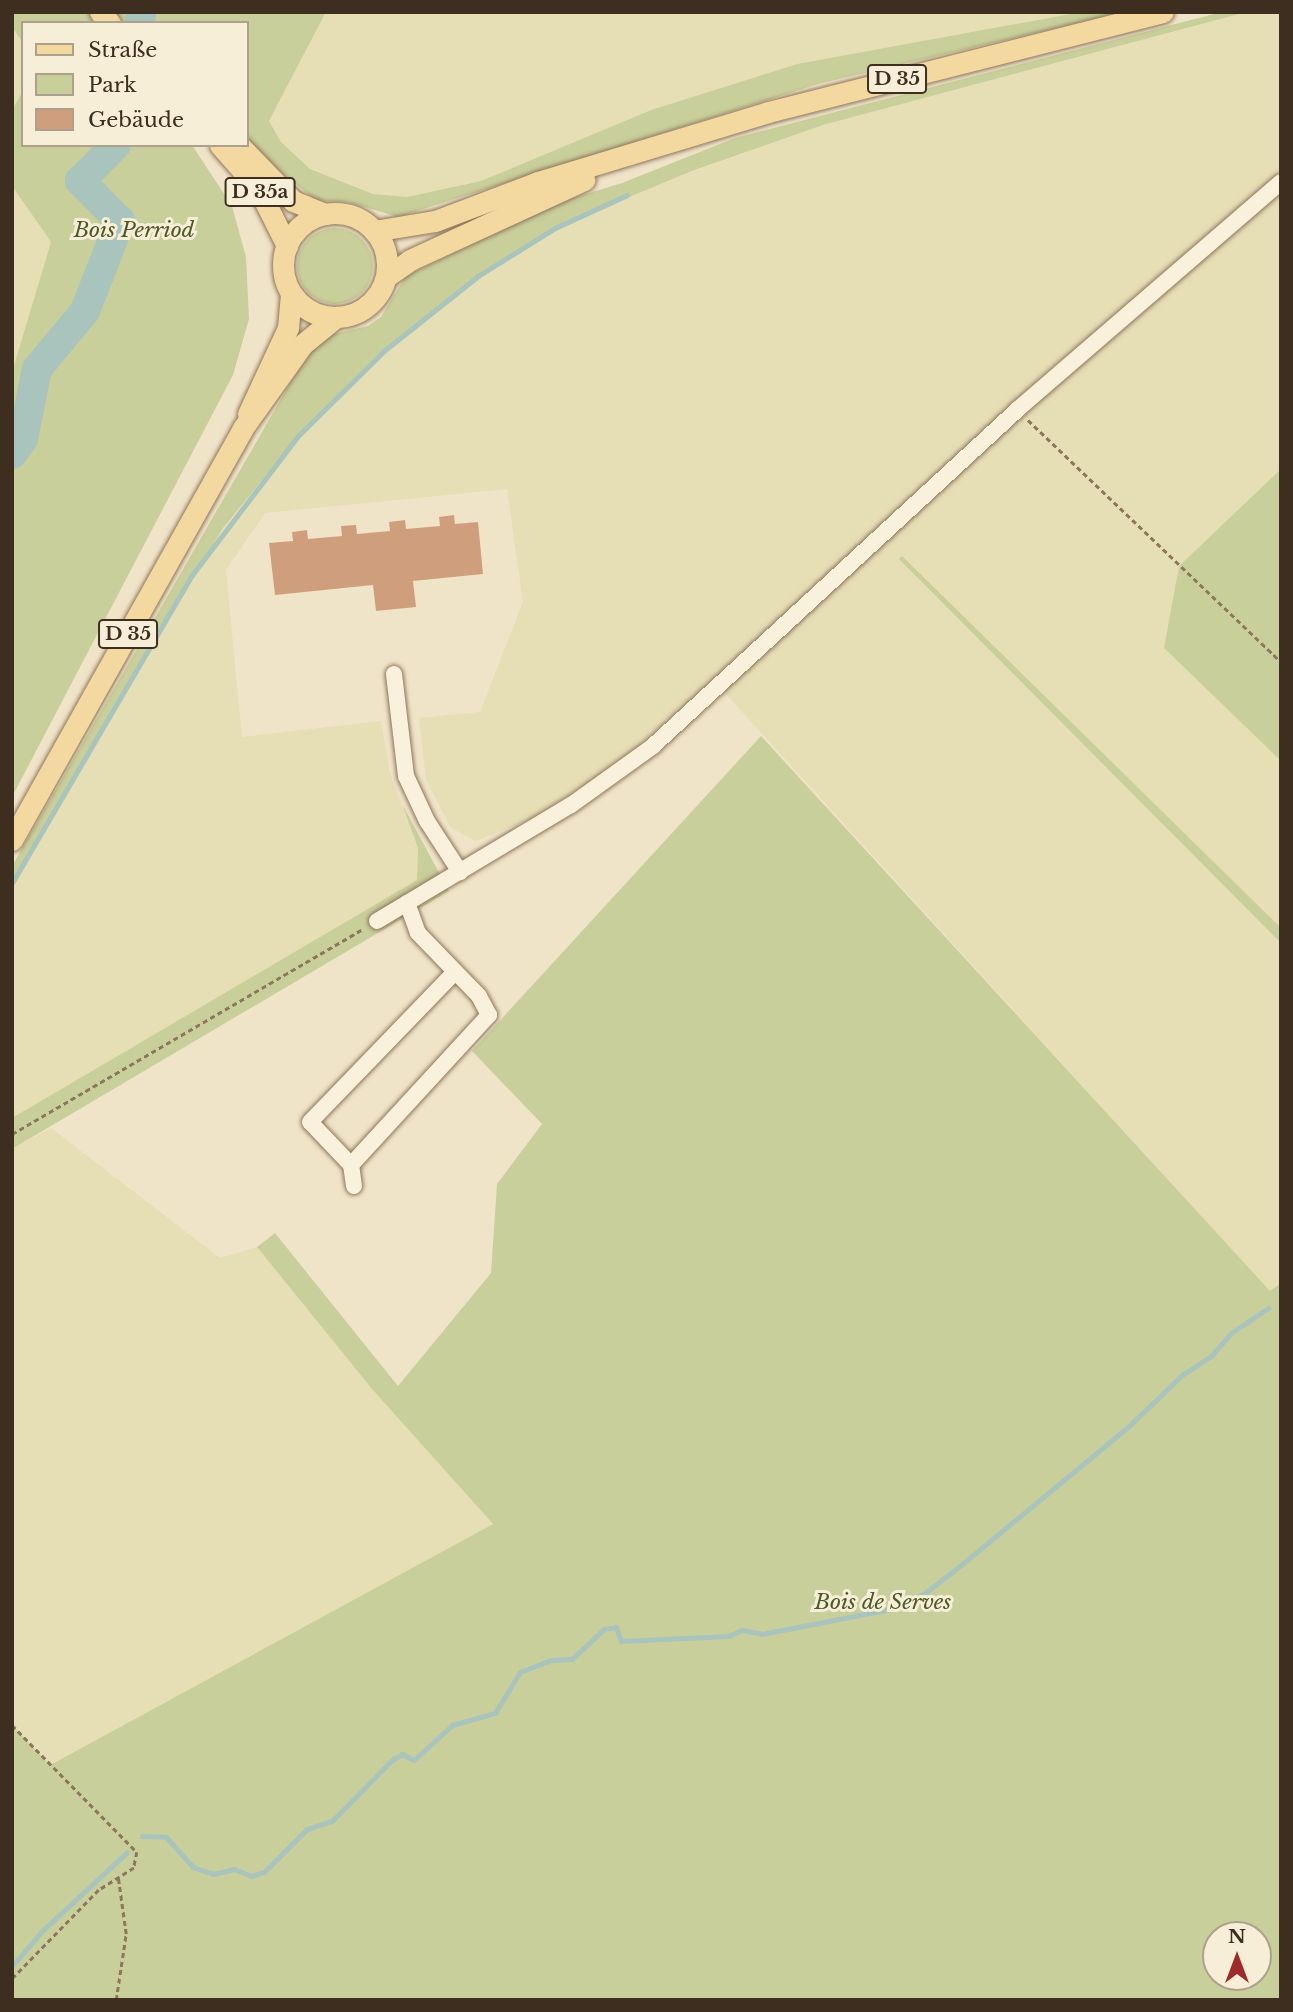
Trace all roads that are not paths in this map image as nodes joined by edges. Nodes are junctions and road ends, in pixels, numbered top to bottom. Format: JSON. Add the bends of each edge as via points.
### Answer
{"nodes":[{"id":1,"x":1163,"y":12,"type":"edge"},
{"id":2,"x":222,"y":147,"type":"edge"},
{"id":3,"x":241,"y":147,"type":"edge"},
{"id":4,"x":633,"y":156,"type":"junction"},
{"id":5,"x":1281,"y":182,"type":"edge"},
{"id":6,"x":326,"y":214,"type":"junction"},
{"id":7,"x":374,"y":232,"type":"junction"},
{"id":8,"x":287,"y":246,"type":"junction"},
{"id":9,"x":386,"y":277,"type":"junction"},
{"id":10,"x":291,"y":292,"type":"junction"},
{"id":11,"x":336,"y":317,"type":"junction"},
{"id":12,"x":243,"y":428,"type":"junction"},
{"id":13,"x":394,"y":674,"type":"dead end"},
{"id":14,"x":12,"y":840,"type":"edge"},
{"id":15,"x":460,"y":872,"type":"junction"},
{"id":16,"x":407,"y":903,"type":"junction"},
{"id":17,"x":377,"y":921,"type":"road end"},
{"id":18,"x":454,"y":973,"type":"junction"},
{"id":19,"x":351,"y":1165,"type":"junction"},
{"id":20,"x":354,"y":1186,"type":"dead end"}],
"edges":[{"from":1,"to":4,"type":"main road","number":"D 35","via":[[768,112]]},
{"from":2,"to":8,"type":"main road","number":"D 35a","via":[[258,188]]},
{"from":3,"to":6,"type":"main road","number":"D 35a","via":[[293,201]]},
{"from":4,"to":7,"type":"main road","number":"D 35","via":[[538,182],[435,221]]},
{"from":4,"to":9,"type":"main road","number":"D 35","via":[[410,260]]},
{"from":5,"to":15,"type":"lane","via":[[1018,409],[653,746],[582,798]]},
{"from":6,"to":7,"type":"main road","via":[[357,218]]},
{"from":6,"to":8,"type":"main road","via":[[298,229]]},
{"from":7,"to":9,"type":"main road","via":[[386,253]]},
{"from":8,"to":10,"type":"main road","via":[[283,270]]},
{"from":9,"to":11,"type":"main road","via":[[378,295],[363,309]]},
{"from":10,"to":11,"type":"main road","via":[[313,312]]},
{"from":10,"to":12,"type":"main road","number":"D 35","via":[[288,328]]},
{"from":11,"to":12,"type":"main road","number":"D 35","via":[[303,344]]},
{"from":12,"to":14,"type":"main road","number":"D 35"},
{"from":13,"to":15,"type":"lane","via":[[406,776],[427,821]]},
{"from":15,"to":16,"type":"lane"},
{"from":16,"to":17,"type":"lane"},
{"from":16,"to":18,"type":"lane","via":[[418,933]]},
{"from":18,"to":19,"type":"lane","via":[[480,996],[489,1015]]},
{"from":18,"to":19,"type":"lane","via":[[310,1122]]},
{"from":19,"to":20,"type":"lane"}]}
